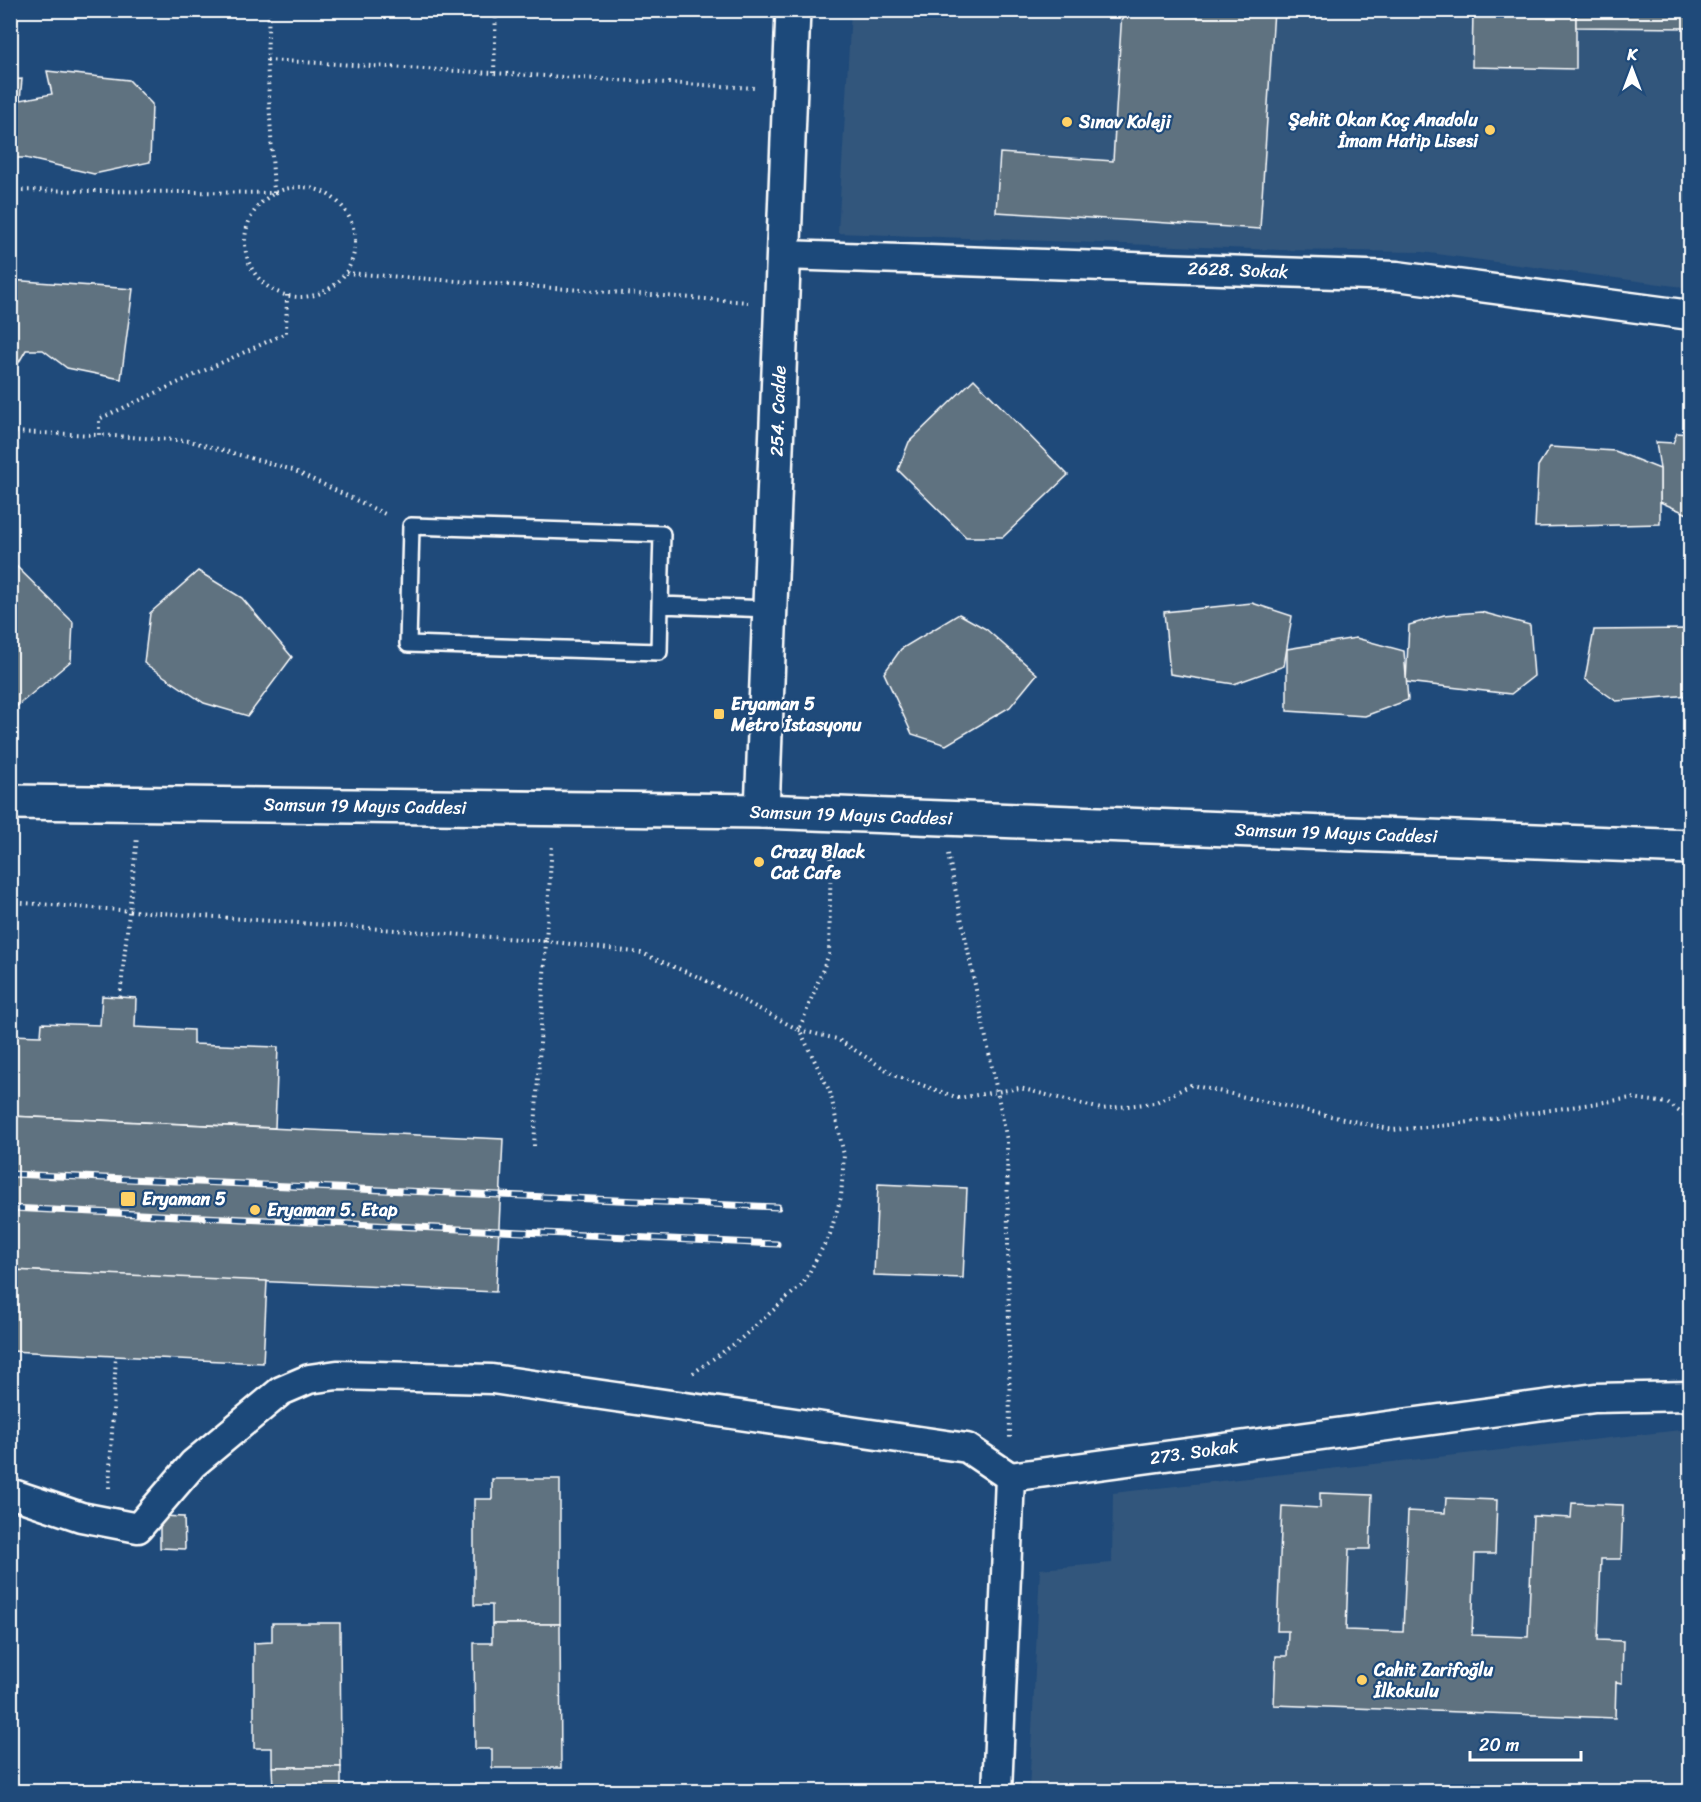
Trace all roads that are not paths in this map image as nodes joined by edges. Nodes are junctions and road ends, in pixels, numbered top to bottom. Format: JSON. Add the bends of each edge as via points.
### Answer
{"nodes":[{"id":1,"x":793,"y":10,"type":"edge"},
{"id":2,"x":784,"y":255,"type":"junction"},
{"id":3,"x":1690,"y":315,"type":"edge"},
{"id":4,"x":660,"y":605,"type":"junction"},
{"id":5,"x":770,"y":609,"type":"junction"},
{"id":6,"x":10,"y":802,"type":"edge"},
{"id":7,"x":762,"y":812,"type":"junction"},
{"id":8,"x":1690,"y":847,"type":"edge"},
{"id":9,"x":1690,"y":1396,"type":"edge"},
{"id":10,"x":1011,"y":1477,"type":"junction"},
{"id":11,"x":10,"y":1493,"type":"edge"},
{"id":12,"x":997,"y":1791,"type":"edge"}],
"edges":[{"from":1,"to":2,"type":"street","name":"254. Cadde"},
{"from":2,"to":3,"type":"street","name":"2628. Sokak","via":[[1397,276]]},
{"from":2,"to":5,"type":"street","name":"254. Cadde"},
{"from":4,"to":4,"type":"lane","via":[[659,652],[408,644],[411,526],[662,534]]},
{"from":4,"to":5,"type":"lane"},
{"from":5,"to":7,"type":"street","name":"254. Cadde"},
{"from":6,"to":7,"type":"street","name":"Samsun 19 Mayıs Caddesi"},
{"from":7,"to":8,"type":"street","name":"Samsun 19 Mayıs Caddesi"},
{"from":9,"to":10,"type":"street","name":"273. Sokak","via":[[1595,1398]]},
{"from":10,"to":11,"type":"street","via":[[967,1448],[492,1379],[337,1376],[309,1379],[281,1391],[193,1464],[138,1528],[81,1517]]},
{"from":10,"to":12,"type":"street"}]}
